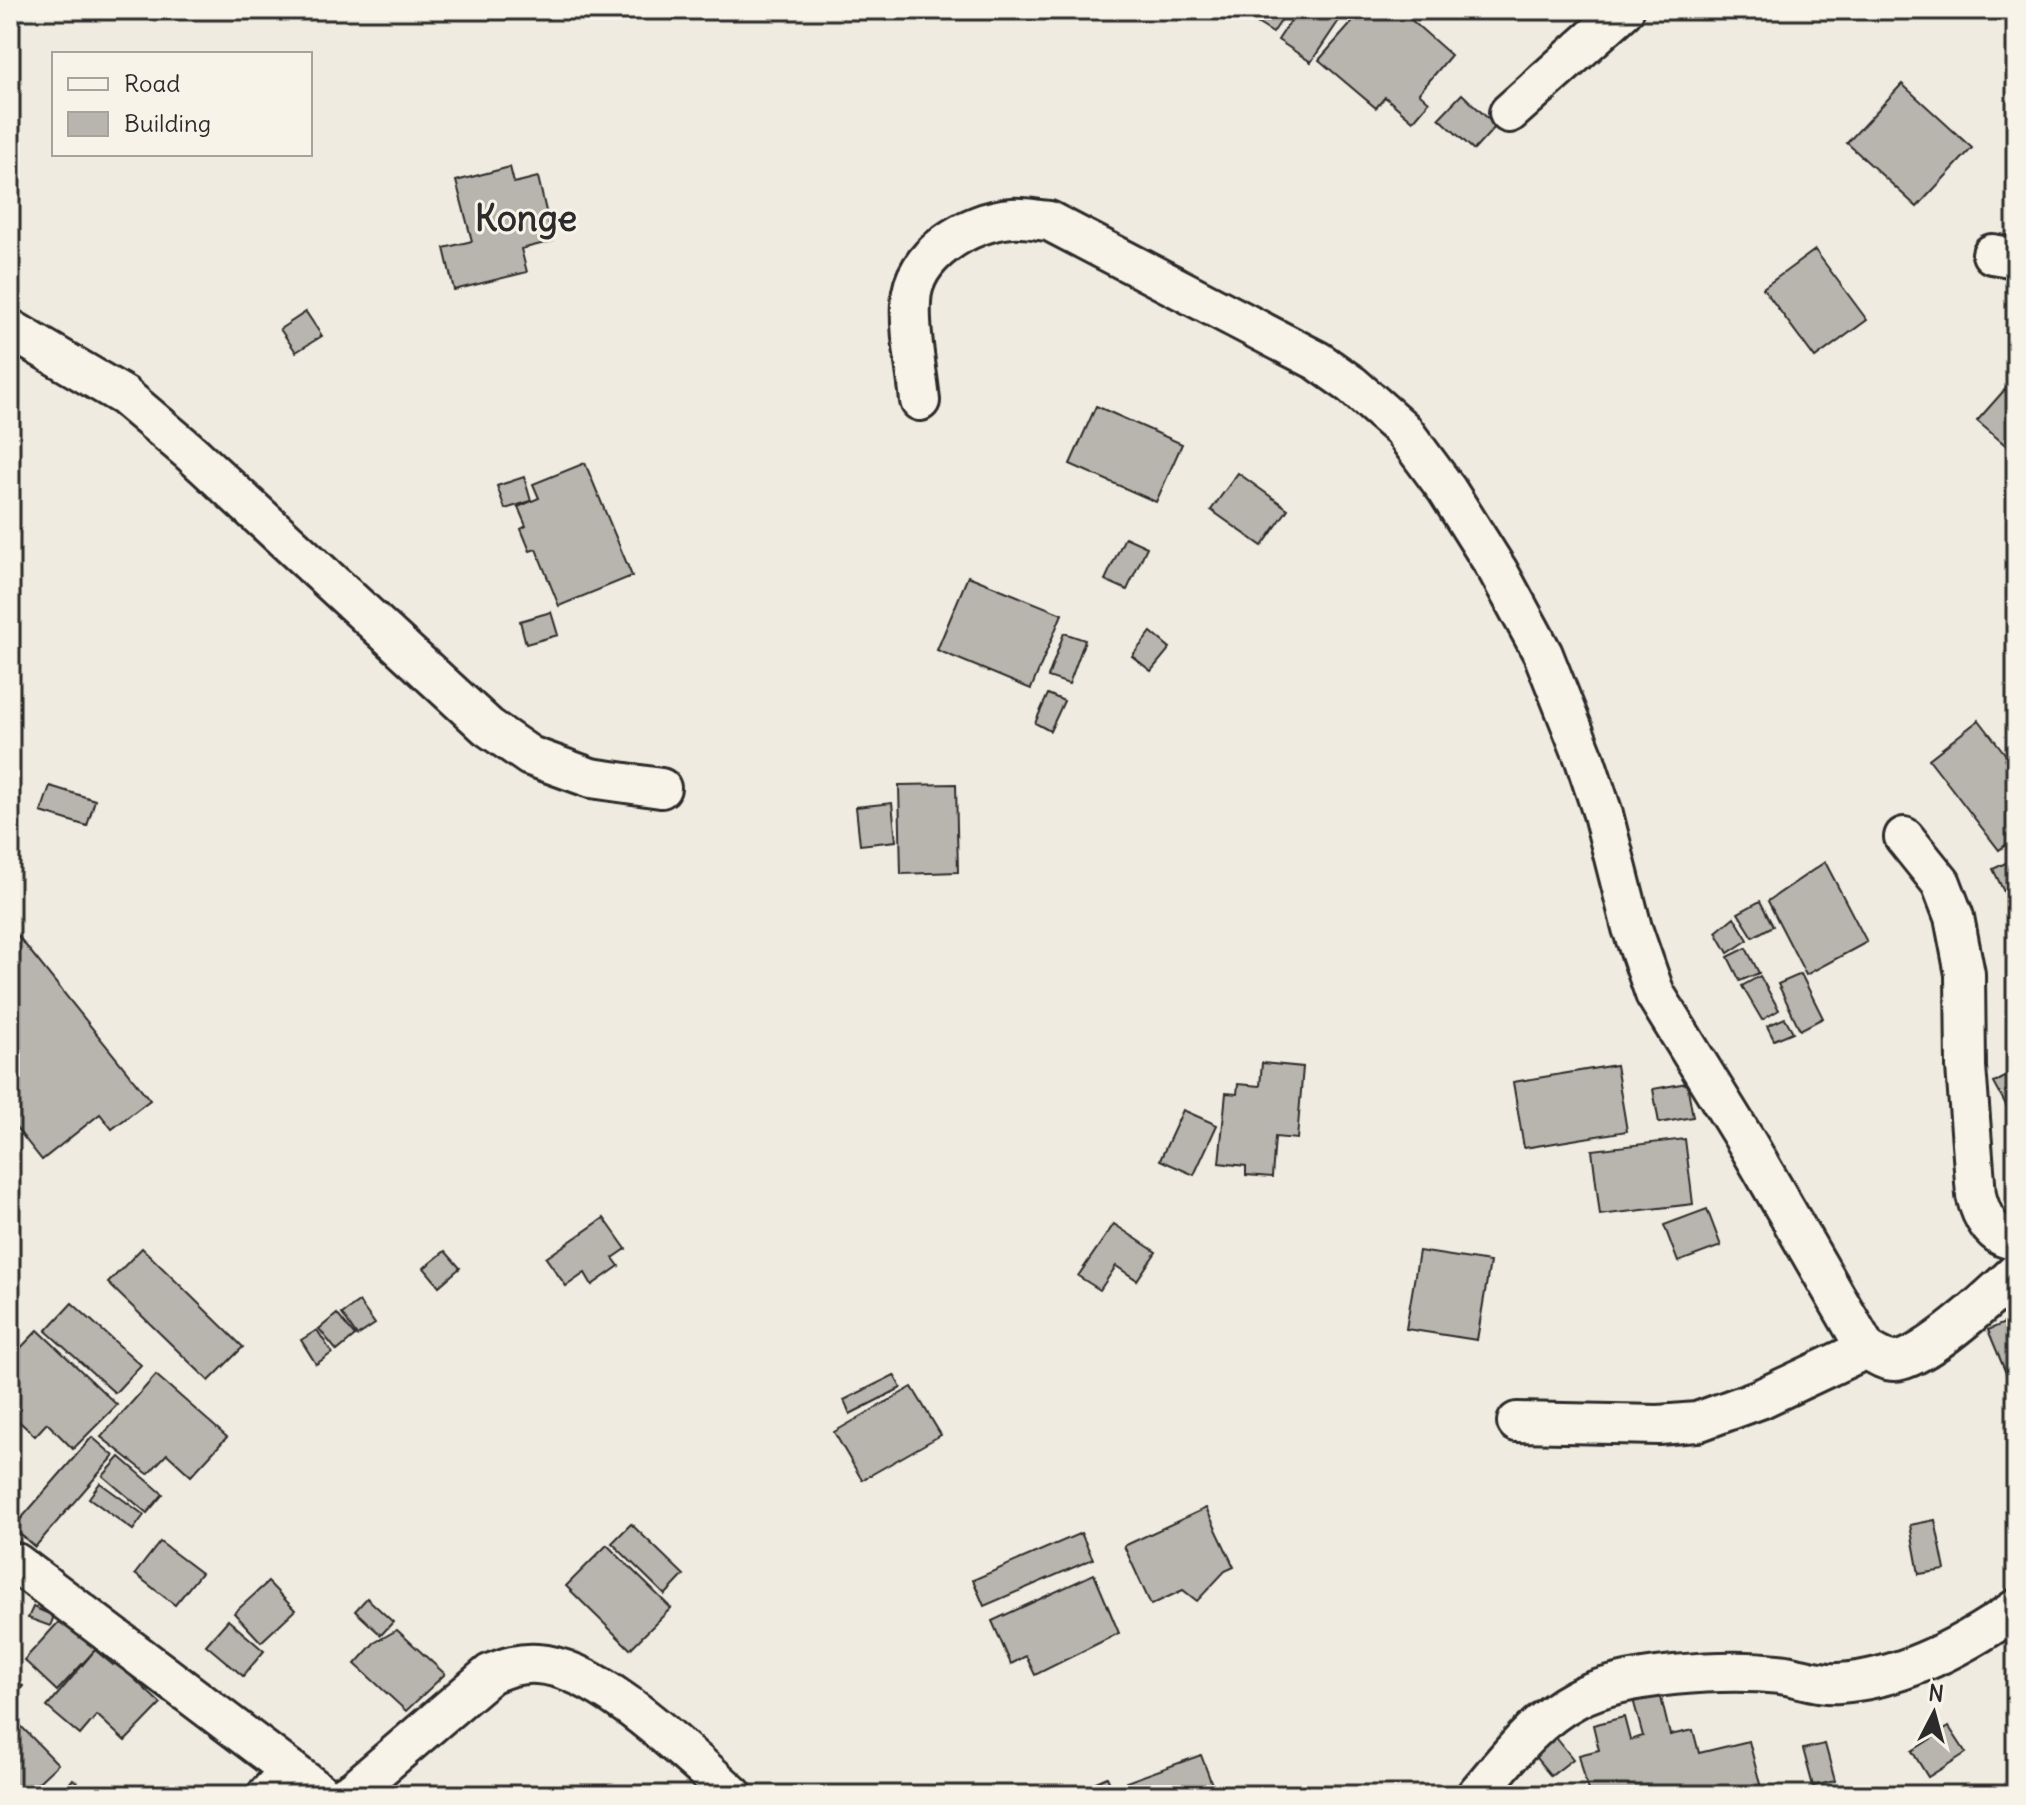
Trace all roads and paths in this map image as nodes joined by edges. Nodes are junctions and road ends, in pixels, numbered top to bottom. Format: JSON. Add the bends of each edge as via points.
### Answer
{"nodes":[{"id":1,"x":1624,"y":10,"type":"edge"},
{"id":2,"x":1509,"y":113,"type":"dead end"},
{"id":3,"x":10,"y":329,"type":"edge"},
{"id":4,"x":920,"y":401,"type":"dead end"},
{"id":5,"x":661,"y":788,"type":"dead end"},
{"id":6,"x":1904,"y":837,"type":"dead end"},
{"id":7,"x":2016,"y":1240,"type":"edge"},
{"id":8,"x":2016,"y":1273,"type":"edge"},
{"id":9,"x":1866,"y":1349,"type":"junction"},
{"id":10,"x":1517,"y":1422,"type":"dead end"},
{"id":11,"x":12,"y":1563,"type":"edge"},
{"id":12,"x":2016,"y":1609,"type":"edge"},
{"id":13,"x":279,"y":1783,"type":"edge"},
{"id":14,"x":323,"y":1795,"type":"edge"},
{"id":15,"x":345,"y":1795,"type":"edge"},
{"id":16,"x":733,"y":1795,"type":"edge"},
{"id":17,"x":1476,"y":1795,"type":"edge"}],
"edges":[{"from":1,"to":2,"type":"street"},
{"from":3,"to":5,"type":"street","via":[[124,396],[488,727],[530,756],[591,778]]},
{"from":4,"to":9,"type":"street","via":[[910,301],[917,273],[947,242],[984,223],[1013,218],[1049,221],[1318,361],[1402,429],[1498,571],[1543,654],[1603,814],[1655,994]]},
{"from":6,"to":7,"type":"street","via":[[1941,883],[1954,917],[1965,974],[1966,1067],[1980,1213],[1992,1230]]},
{"from":8,"to":9,"type":"street","via":[[1915,1356],[1896,1361]]},
{"from":9,"to":10,"type":"street","via":[[1745,1406],[1697,1422]]},
{"from":11,"to":13,"type":"street"},
{"from":12,"to":17,"type":"street","via":[[1934,1656],[1866,1680],[1835,1684],[1747,1672],[1643,1678],[1601,1687],[1543,1721]]},
{"from":13,"to":14,"type":"street"},
{"from":15,"to":16,"type":"street","via":[[490,1674],[513,1665],[539,1664],[593,1682],[658,1729]]}]}
